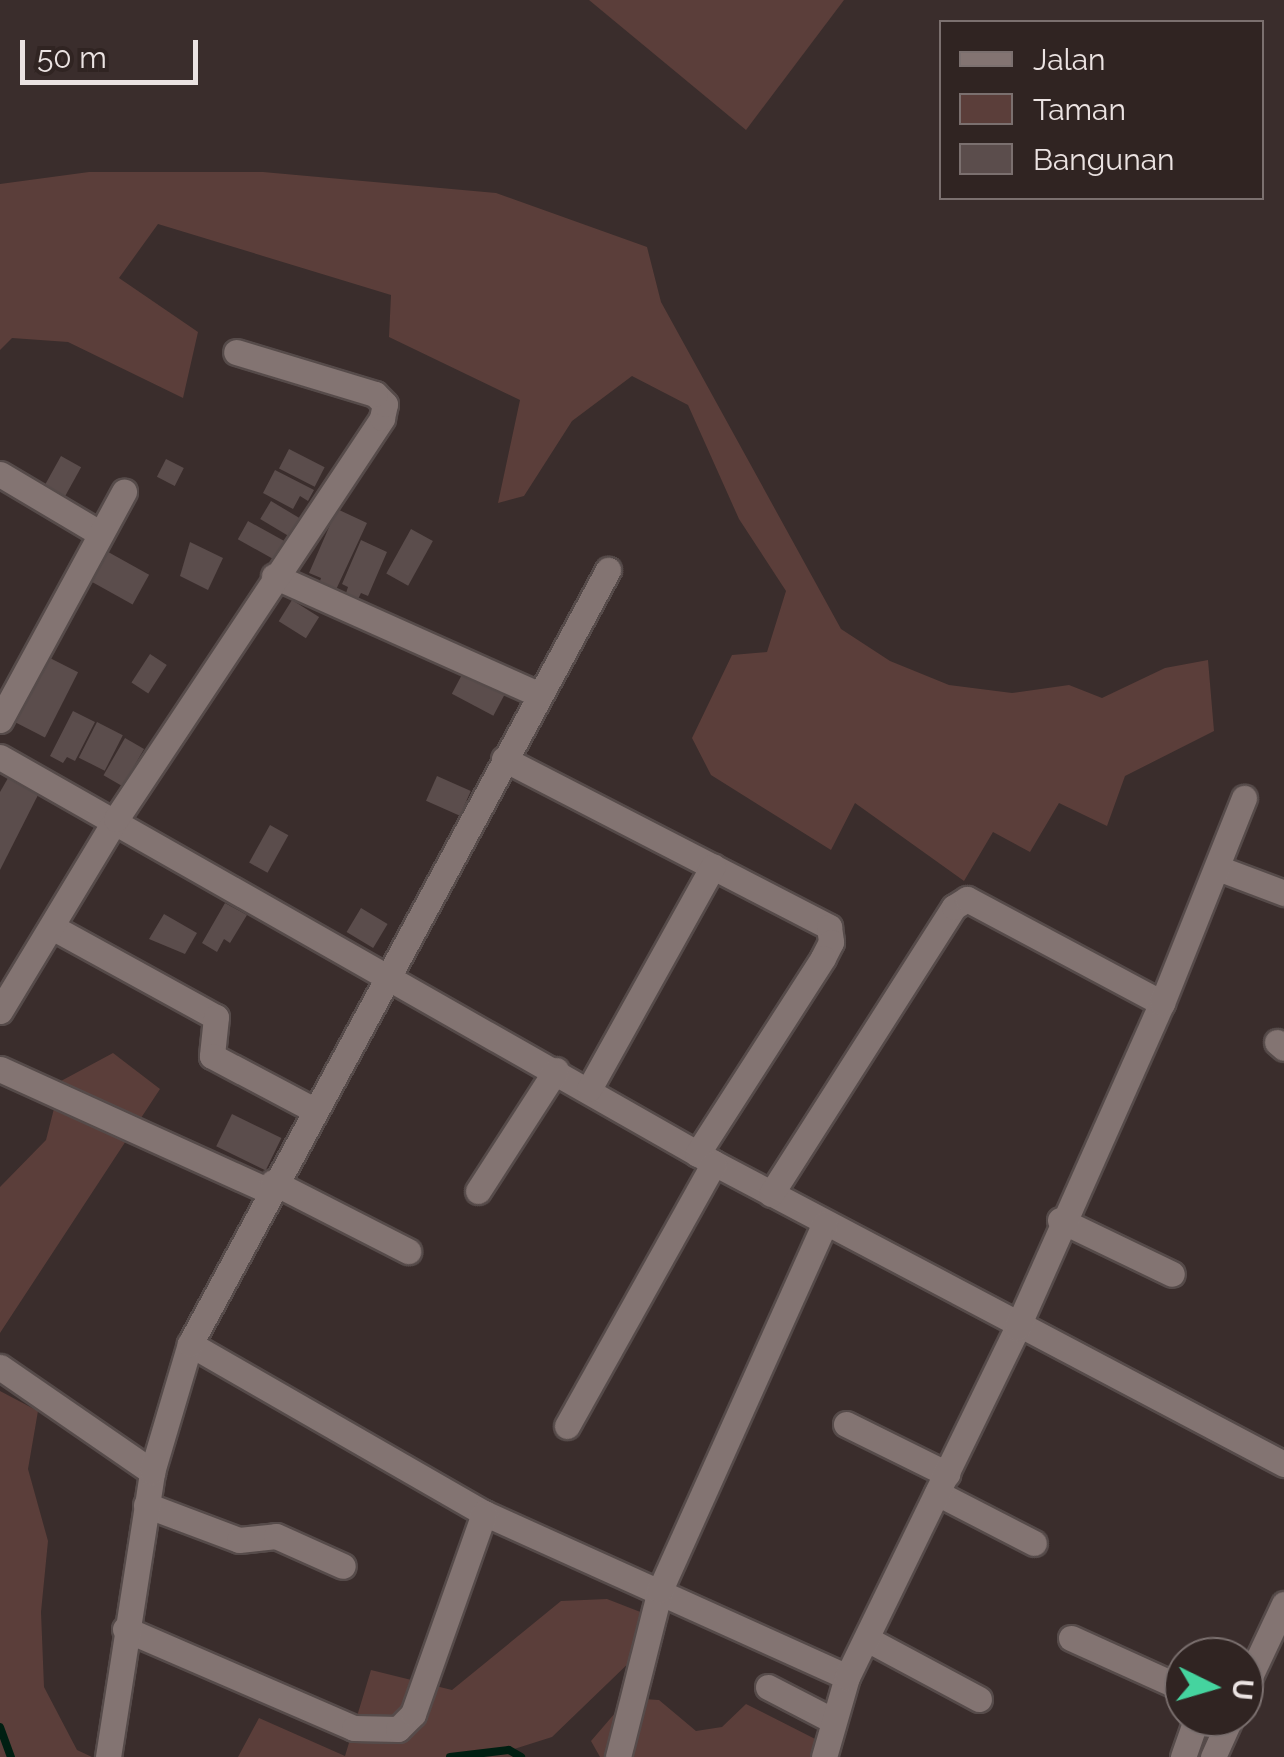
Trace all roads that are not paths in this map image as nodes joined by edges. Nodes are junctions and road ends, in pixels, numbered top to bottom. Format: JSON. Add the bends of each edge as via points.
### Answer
{"nodes":[{"id":1,"x":236,"y":352,"type":"dead end"},
{"id":2,"x":0,"y":474,"type":"edge"},
{"id":3,"x":124,"y":492,"type":"dead end"},
{"id":4,"x":101,"y":534,"type":"junction"},
{"id":5,"x":608,"y":570,"type":"dead end"},
{"id":6,"x":274,"y":576,"type":"junction"},
{"id":7,"x":538,"y":694,"type":"junction"},
{"id":8,"x":0,"y":720,"type":"edge"},
{"id":9,"x":0,"y":757,"type":"edge"},
{"id":10,"x":504,"y":760,"type":"junction"},
{"id":11,"x":1244,"y":798,"type":"dead end"},
{"id":12,"x":116,"y":820,"type":"junction"},
{"id":13,"x":713,"y":866,"type":"junction"},
{"id":14,"x":1218,"y":868,"type":"junction"},
{"id":15,"x":1284,"y":893,"type":"edge"},
{"id":16,"x":52,"y":927,"type":"junction"},
{"id":17,"x":386,"y":971,"type":"junction"},
{"id":18,"x":1162,"y":1004,"type":"junction"},
{"id":19,"x":0,"y":1011,"type":"edge"},
{"id":20,"x":0,"y":1069,"type":"edge"},
{"id":21,"x":556,"y":1070,"type":"junction"},
{"id":22,"x":589,"y":1090,"type":"junction"},
{"id":23,"x":314,"y":1110,"type":"junction"},
{"id":24,"x":706,"y":1158,"type":"junction"},
{"id":25,"x":271,"y":1186,"type":"junction"},
{"id":26,"x":478,"y":1191,"type":"dead end"},
{"id":27,"x":771,"y":1194,"type":"junction"},
{"id":28,"x":1060,"y":1220,"type":"junction"},
{"id":29,"x":825,"y":1223,"type":"junction"},
{"id":30,"x":408,"y":1251,"type":"dead end"},
{"id":31,"x":1172,"y":1274,"type":"dead end"},
{"id":32,"x":1017,"y":1328,"type":"junction"},
{"id":33,"x":190,"y":1344,"type":"junction"},
{"id":34,"x":0,"y":1367,"type":"edge"},
{"id":35,"x":846,"y":1424,"type":"dead end"},
{"id":36,"x":568,"y":1426,"type":"dead end"},
{"id":37,"x":1284,"y":1464,"type":"edge"},
{"id":38,"x":152,"y":1472,"type":"junction"},
{"id":39,"x":942,"y":1484,"type":"junction"},
{"id":40,"x":146,"y":1505,"type":"junction"},
{"id":41,"x":484,"y":1513,"type":"junction"},
{"id":42,"x":1034,"y":1543,"type":"dead end"},
{"id":43,"x":344,"y":1566,"type":"dead end"},
{"id":44,"x":660,"y":1590,"type":"junction"},
{"id":45,"x":1284,"y":1604,"type":"edge"},
{"id":46,"x":125,"y":1629,"type":"junction"},
{"id":47,"x":1278,"y":1633,"type":"edge"},
{"id":48,"x":1071,"y":1638,"type":"dead end"},
{"id":49,"x":867,"y":1639,"type":"junction"},
{"id":50,"x":1264,"y":1656,"type":"edge"},
{"id":51,"x":847,"y":1677,"type":"junction"},
{"id":52,"x":1164,"y":1679,"type":"edge"},
{"id":53,"x":768,"y":1687,"type":"dead end"},
{"id":54,"x":979,"y":1699,"type":"dead end"},
{"id":55,"x":832,"y":1720,"type":"junction"},
{"id":56,"x":108,"y":1757,"type":"edge"},
{"id":57,"x":618,"y":1757,"type":"edge"},
{"id":58,"x":824,"y":1757,"type":"edge"}],
"edges":[{"from":1,"to":6,"type":"street","via":[[326,375],[385,404],[366,448]]},
{"from":2,"to":4,"type":"street"},
{"from":3,"to":4,"type":"street"},
{"from":4,"to":8,"type":"street"},
{"from":5,"to":7,"type":"street"},
{"from":6,"to":7,"type":"street"},
{"from":6,"to":12,"type":"street"},
{"from":7,"to":10,"type":"street"},
{"from":9,"to":12,"type":"street"},
{"from":10,"to":13,"type":"street"},
{"from":10,"to":17,"type":"street"},
{"from":11,"to":14,"type":"street"},
{"from":12,"to":16,"type":"street"},
{"from":12,"to":17,"type":"street"},
{"from":13,"to":22,"type":"street"},
{"from":13,"to":24,"type":"street","via":[[815,916],[829,927],[832,942]]},
{"from":14,"to":15,"type":"street"},
{"from":14,"to":18,"type":"street"},
{"from":16,"to":19,"type":"street"},
{"from":16,"to":23,"type":"street","via":[[216,1018],[212,1056]]},
{"from":17,"to":21,"type":"street"},
{"from":17,"to":23,"type":"street"},
{"from":18,"to":27,"type":"street","via":[[967,899],[954,907]]},
{"from":18,"to":28,"type":"street"},
{"from":20,"to":25,"type":"street"},
{"from":21,"to":22,"type":"street"},
{"from":21,"to":26,"type":"street"},
{"from":22,"to":24,"type":"street"},
{"from":23,"to":25,"type":"street"},
{"from":24,"to":27,"type":"street"},
{"from":24,"to":36,"type":"street"},
{"from":25,"to":30,"type":"street"},
{"from":25,"to":33,"type":"street"},
{"from":27,"to":29,"type":"street"},
{"from":28,"to":31,"type":"street"},
{"from":28,"to":32,"type":"street"},
{"from":29,"to":32,"type":"street"},
{"from":29,"to":44,"type":"street"},
{"from":32,"to":37,"type":"street"},
{"from":32,"to":39,"type":"street"},
{"from":33,"to":38,"type":"street"},
{"from":33,"to":41,"type":"street"},
{"from":34,"to":38,"type":"street"},
{"from":35,"to":39,"type":"street"},
{"from":38,"to":40,"type":"street"},
{"from":39,"to":42,"type":"street"},
{"from":39,"to":49,"type":"street"},
{"from":40,"to":43,"type":"street","via":[[239,1540],[276,1536]]},
{"from":40,"to":46,"type":"street"},
{"from":41,"to":44,"type":"street"},
{"from":41,"to":46,"type":"street","via":[[413,1714],[398,1730],[354,1728]]},
{"from":44,"to":51,"type":"street"},
{"from":44,"to":57,"type":"street"},
{"from":45,"to":47,"type":"street"},
{"from":46,"to":56,"type":"street"},
{"from":47,"to":50,"type":"street"},
{"from":48,"to":52,"type":"street"},
{"from":49,"to":51,"type":"street"},
{"from":49,"to":54,"type":"street"},
{"from":51,"to":55,"type":"street"},
{"from":53,"to":55,"type":"street"},
{"from":55,"to":58,"type":"street"}]}
